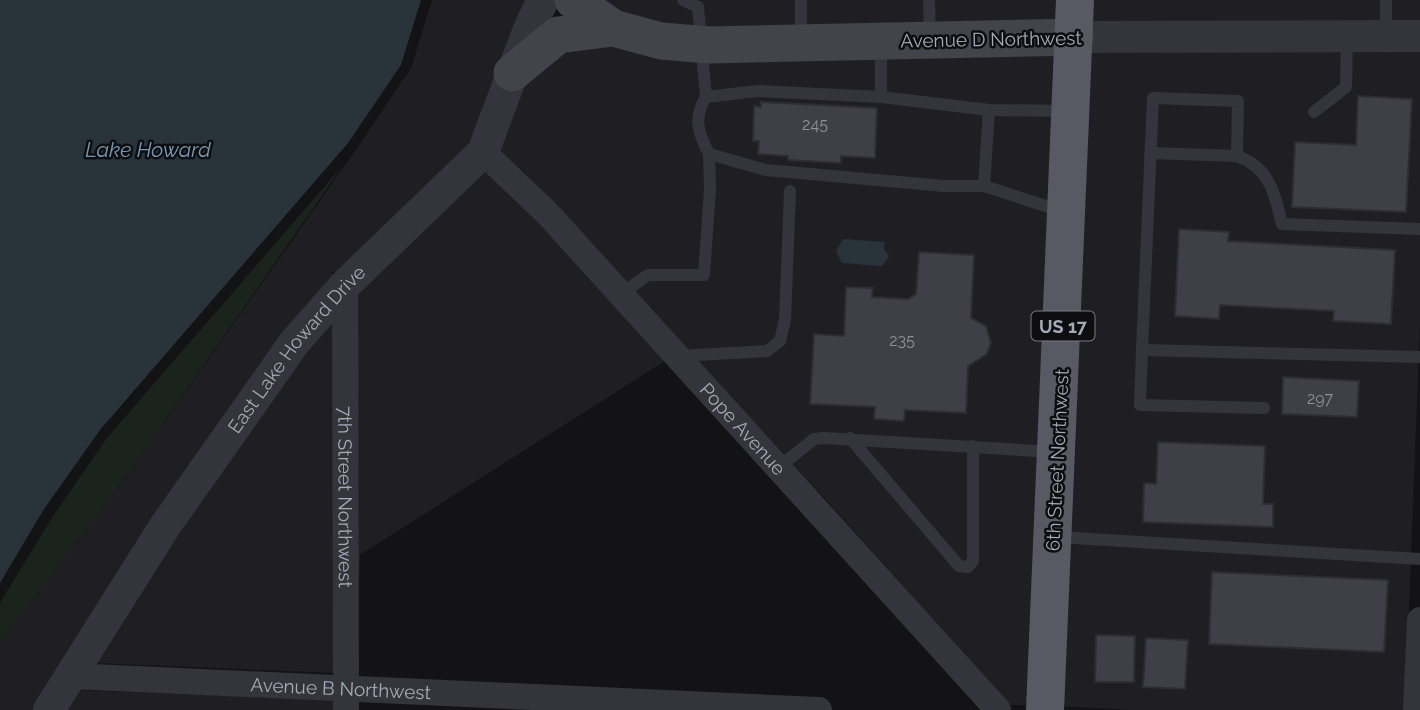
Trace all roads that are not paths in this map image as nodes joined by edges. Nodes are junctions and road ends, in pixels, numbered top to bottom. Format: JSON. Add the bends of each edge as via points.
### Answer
{"nodes":[{"id":1,"x":543,"y":0,"type":"edge"},
{"id":2,"x":573,"y":0,"type":"edge"},
{"id":3,"x":683,"y":0,"type":"edge"},
{"id":4,"x":800,"y":0,"type":"edge"},
{"id":5,"x":929,"y":0,"type":"edge"},
{"id":6,"x":1385,"y":0,"type":"edge"},
{"id":7,"x":1075,"y":18,"type":"edge"},
{"id":8,"x":614,"y":28,"type":"junction"},
{"id":9,"x":1347,"y":36,"type":"junction"},
{"id":10,"x":1385,"y":36,"type":"junction"},
{"id":11,"x":1420,"y":36,"type":"edge"},
{"id":12,"x":930,"y":40,"type":"junction"},
{"id":13,"x":880,"y":41,"type":"junction"},
{"id":14,"x":801,"y":43,"type":"junction"},
{"id":15,"x":699,"y":44,"type":"junction"},
{"id":16,"x":512,"y":73,"type":"junction"},
{"id":17,"x":706,"y":97,"type":"junction"},
{"id":18,"x":881,"y":97,"type":"junction"},
{"id":19,"x":989,"y":110,"type":"junction"},
{"id":20,"x":1072,"y":111,"type":"junction"},
{"id":21,"x":1314,"y":112,"type":"dead end"},
{"id":22,"x":483,"y":152,"type":"junction"},
{"id":23,"x":1150,"y":153,"type":"junction"},
{"id":24,"x":709,"y":154,"type":"junction"},
{"id":25,"x":1237,"y":156,"type":"junction"},
{"id":26,"x":984,"y":186,"type":"junction"},
{"id":27,"x":790,"y":191,"type":"dead end"},
{"id":28,"x":1068,"y":214,"type":"junction"},
{"id":29,"x":1420,"y":229,"type":"edge"},
{"id":30,"x":345,"y":285,"type":"junction"},
{"id":31,"x":621,"y":294,"type":"junction"},
{"id":32,"x":1142,"y":350,"type":"junction"},
{"id":33,"x":678,"y":356,"type":"junction"},
{"id":34,"x":1420,"y":357,"type":"edge"},
{"id":35,"x":1264,"y":408,"type":"dead end"},
{"id":36,"x":850,"y":438,"type":"junction"},
{"id":37,"x":973,"y":446,"type":"junction"},
{"id":38,"x":1057,"y":452,"type":"junction"},
{"id":39,"x":778,"y":468,"type":"junction"},
{"id":40,"x":1053,"y":537,"type":"junction"},
{"id":41,"x":1420,"y":559,"type":"edge"},
{"id":42,"x":1420,"y":620,"type":"edge"},
{"id":43,"x":71,"y":676,"type":"junction"},
{"id":44,"x":346,"y":699,"type":"edge"},
{"id":45,"x":49,"y":710,"type":"edge"},
{"id":46,"x":819,"y":710,"type":"edge"},
{"id":47,"x":998,"y":710,"type":"edge"},
{"id":48,"x":1045,"y":710,"type":"edge"},
{"id":49,"x":1416,"y":710,"type":"edge"}],
"edges":[{"from":1,"to":16,"type":"street","name":"East Lake Howard Drive"},
{"from":2,"to":8,"type":"main road","name":"Avenue D Northwest"},
{"from":3,"to":15,"type":"lane","via":[[698,7]]},
{"from":4,"to":14,"type":"lane"},
{"from":5,"to":12,"type":"lane"},
{"from":6,"to":10,"type":"lane"},
{"from":7,"to":9,"type":"street","name":"Avenue D Northwest"},
{"from":7,"to":12,"type":"main road","name":"Avenue D Northwest"},
{"from":7,"to":20,"type":"highway","name":"6th Street Northwest","number":"US 17"},
{"from":8,"to":15,"type":"main road","name":"Avenue D Northwest","via":[[661,41]]},
{"from":8,"to":16,"type":"main road","via":[[558,35]]},
{"from":9,"to":10,"type":"street","name":"Avenue D Northwest"},
{"from":9,"to":21,"type":"lane","via":[[1346,87]]},
{"from":10,"to":11,"type":"street","name":"Avenue D Northwest"},
{"from":12,"to":13,"type":"main road","name":"Avenue D Northwest"},
{"from":13,"to":14,"type":"main road","name":"Avenue D Northwest"},
{"from":13,"to":18,"type":"lane"},
{"from":14,"to":15,"type":"main road","name":"Avenue D Northwest"},
{"from":15,"to":17,"type":"lane"},
{"from":16,"to":22,"type":"street","name":"East Lake Howard Drive"},
{"from":17,"to":18,"type":"lane","via":[[757,91]]},
{"from":17,"to":24,"type":"lane","via":[[697,109],[697,121]]},
{"from":18,"to":19,"type":"lane"},
{"from":19,"to":20,"type":"lane"},
{"from":19,"to":26,"type":"lane"},
{"from":20,"to":28,"type":"highway","name":"6th Street Northwest","number":"US 17"},
{"from":22,"to":30,"type":"street","name":"East Lake Howard Drive"},
{"from":22,"to":31,"type":"street","name":"Pope Avenue"},
{"from":23,"to":25,"type":"lane"},
{"from":23,"to":25,"type":"lane","via":[[1153,99],[1238,101]]},
{"from":23,"to":32,"type":"lane"},
{"from":24,"to":26,"type":"lane","via":[[766,170]]},
{"from":24,"to":31,"type":"lane","via":[[704,275],[648,275]]},
{"from":25,"to":29,"type":"lane","via":[[1256,163],[1273,190],[1282,224]]},
{"from":26,"to":28,"type":"lane"},
{"from":27,"to":33,"type":"lane","via":[[785,320],[780,341],[767,351]]},
{"from":28,"to":38,"type":"highway","name":"6th Street Northwest","number":"US 17"},
{"from":30,"to":43,"type":"street","name":"East Lake Howard Drive","via":[[256,394],[165,526]]},
{"from":30,"to":44,"type":"street","name":"7th Street Northwest"},
{"from":31,"to":33,"type":"street","name":"Pope Avenue"},
{"from":32,"to":34,"type":"lane"},
{"from":32,"to":35,"type":"lane","via":[[1140,405]]},
{"from":33,"to":39,"type":"street","name":"Pope Avenue"},
{"from":36,"to":37,"type":"lane"},
{"from":36,"to":37,"type":"lane","via":[[959,566],[968,567],[973,561]]},
{"from":36,"to":39,"type":"lane","via":[[814,439]]},
{"from":37,"to":38,"type":"lane"},
{"from":38,"to":40,"type":"highway","name":"6th Street Northwest","number":"US 17"},
{"from":39,"to":47,"type":"street","name":"Pope Avenue"},
{"from":40,"to":41,"type":"lane"},
{"from":40,"to":48,"type":"highway","name":"6th Street Northwest","number":"US 17"},
{"from":42,"to":49,"type":"street"},
{"from":43,"to":44,"type":"street","name":"Avenue B Northwest"},
{"from":43,"to":45,"type":"street","name":"East Lake Howard Drive"},
{"from":44,"to":46,"type":"street","name":"Avenue B Northwest"}]}
